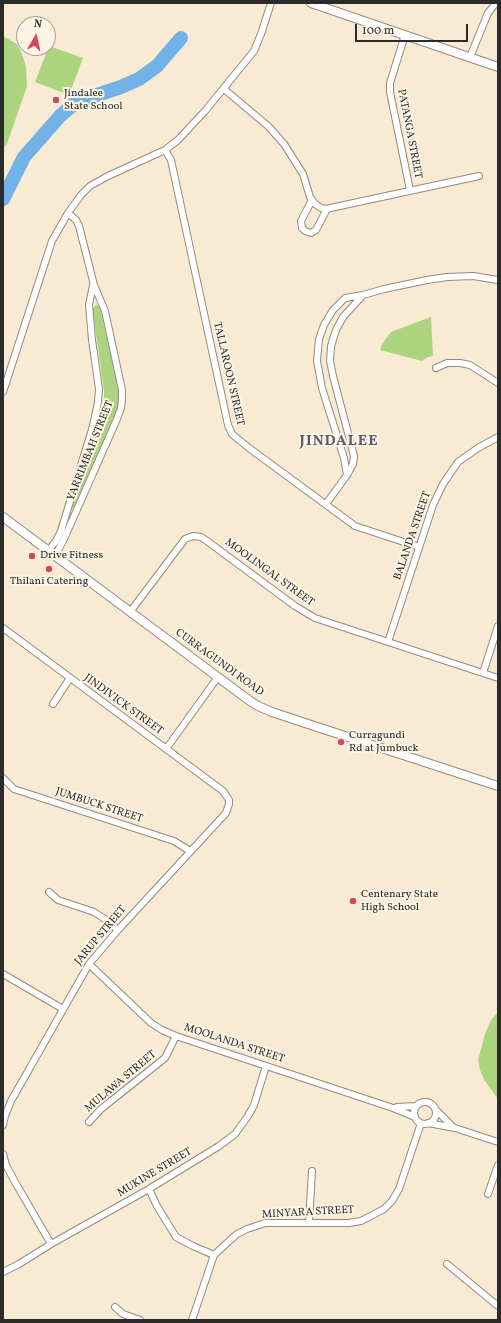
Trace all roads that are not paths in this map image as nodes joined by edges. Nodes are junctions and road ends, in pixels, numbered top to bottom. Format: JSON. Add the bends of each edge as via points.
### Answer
{"nodes":[{"id":1,"x":271,"y":3,"type":"edge"},
{"id":2,"x":311,"y":3,"type":"edge"},
{"id":3,"x":496,"y":3,"type":"edge"},
{"id":4,"x":405,"y":35,"type":"junction"},
{"id":5,"x":470,"y":57,"type":"junction"},
{"id":6,"x":498,"y":67,"type":"edge"},
{"id":7,"x":224,"y":89,"type":"junction"},
{"id":8,"x":165,"y":150,"type":"junction"},
{"id":9,"x":478,"y":176,"type":"dead end"},
{"id":10,"x":410,"y":190,"type":"junction"},
{"id":11,"x":312,"y":200,"type":"junction"},
{"id":12,"x":327,"y":209,"type":"junction"},
{"id":13,"x":68,"y":213,"type":"junction"},
{"id":14,"x":498,"y":280,"type":"edge"},
{"id":15,"x":93,"y":281,"type":"junction"},
{"id":16,"x":363,"y":295,"type":"junction"},
{"id":17,"x":436,"y":368,"type":"dead end"},
{"id":18,"x":498,"y":383,"type":"edge"},
{"id":19,"x":3,"y":392,"type":"edge"},
{"id":20,"x":498,"y":437,"type":"edge"},
{"id":21,"x":348,"y":475,"type":"junction"},
{"id":22,"x":326,"y":504,"type":"junction"},
{"id":23,"x":3,"y":517,"type":"edge"},
{"id":24,"x":419,"y":546,"type":"junction"},
{"id":25,"x":48,"y":551,"type":"junction"},
{"id":26,"x":55,"y":556,"type":"junction"},
{"id":27,"x":130,"y":612,"type":"junction"},
{"id":28,"x":498,"y":626,"type":"edge"},
{"id":29,"x":3,"y":628,"type":"edge"},
{"id":30,"x":388,"y":642,"type":"junction"},
{"id":31,"x":483,"y":673,"type":"junction"},
{"id":32,"x":218,"y":677,"type":"junction"},
{"id":33,"x":70,"y":678,"type":"junction"},
{"id":34,"x":498,"y":678,"type":"edge"},
{"id":35,"x":54,"y":704,"type":"dead end"},
{"id":36,"x":166,"y":748,"type":"junction"},
{"id":37,"x":3,"y":778,"type":"edge"},
{"id":38,"x":498,"y":786,"type":"edge"},
{"id":39,"x":229,"y":800,"type":"joint"},
{"id":40,"x":190,"y":851,"type":"junction"},
{"id":41,"x":49,"y":892,"type":"dead end"},
{"id":42,"x":118,"y":930,"type":"junction"},
{"id":43,"x":89,"y":964,"type":"junction"},
{"id":44,"x":3,"y":974,"type":"edge"},
{"id":45,"x":63,"y":1009,"type":"junction"},
{"id":46,"x":176,"y":1036,"type":"junction"},
{"id":47,"x":266,"y":1066,"type":"junction"},
{"id":48,"x":416,"y":1106,"type":"junction"},
{"id":49,"x":393,"y":1108,"type":"junction"},
{"id":50,"x":436,"y":1110,"type":"junction"},
{"id":51,"x":415,"y":1117,"type":"junction"},
{"id":52,"x":89,"y":1122,"type":"dead end"},
{"id":53,"x":421,"y":1123,"type":"junction"},
{"id":54,"x":428,"y":1123,"type":"junction"},
{"id":55,"x":3,"y":1125,"type":"edge"},
{"id":56,"x":455,"y":1128,"type":"junction"},
{"id":57,"x":498,"y":1142,"type":"edge"},
{"id":58,"x":3,"y":1154,"type":"edge"},
{"id":59,"x":498,"y":1165,"type":"edge"},
{"id":60,"x":312,"y":1171,"type":"dead end"},
{"id":61,"x":149,"y":1189,"type":"junction"},
{"id":62,"x":488,"y":1194,"type":"dead end"},
{"id":63,"x":309,"y":1222,"type":"junction"},
{"id":64,"x":51,"y":1244,"type":"junction"},
{"id":65,"x":214,"y":1255,"type":"junction"},
{"id":66,"x":19,"y":1264,"type":"junction"},
{"id":67,"x":447,"y":1264,"type":"dead end"},
{"id":68,"x":3,"y":1268,"type":"edge"},
{"id":69,"x":3,"y":1272,"type":"edge"},
{"id":70,"x":498,"y":1306,"type":"edge"},
{"id":71,"x":115,"y":1307,"type":"dead end"},
{"id":72,"x":140,"y":1320,"type":"edge"},
{"id":73,"x":192,"y":1320,"type":"edge"}],
"edges":[{"from":1,"to":7,"type":"street","via":[[254,51]]},
{"from":2,"to":4,"type":"street"},
{"from":3,"to":5,"type":"street","via":[[488,13]]},
{"from":4,"to":5,"type":"street"},
{"from":4,"to":10,"type":"street","name":"PATANGA STREET","via":[[390,84],[390,92]]},
{"from":5,"to":6,"type":"street"},
{"from":7,"to":8,"type":"street","via":[[178,140]]},
{"from":7,"to":11,"type":"street","via":[[268,126],[284,144],[303,174]]},
{"from":8,"to":13,"type":"street","via":[[93,185],[81,195]]},
{"from":8,"to":22,"type":"street","name":"TALLAROON STREET","via":[[171,160],[232,434]]},
{"from":9,"to":10,"type":"street"},
{"from":10,"to":12,"type":"street"},
{"from":11,"to":12,"type":"street"},
{"from":11,"to":12,"type":"street","via":[[301,222],[305,231],[311,233],[316,230]]},
{"from":13,"to":15,"type":"street","name":"YARRIMBAH STREET","via":[[79,226]]},
{"from":13,"to":19,"type":"street","via":[[52,241]]},
{"from":14,"to":16,"type":"street","via":[[473,276],[447,277]]},
{"from":15,"to":25,"type":"street","name":"YARRIMBAH STREET","via":[[89,305],[99,389],[98,402],[61,530]]},
{"from":15,"to":26,"type":"street","name":"YARRIMBAH STREET","via":[[106,314],[122,390],[122,404]]},
{"from":16,"to":21,"type":"street","via":[[343,317],[331,346],[333,376],[354,456]]},
{"from":16,"to":21,"type":"street","via":[[345,298],[333,310],[319,339],[317,361],[322,388]]},
{"from":17,"to":18,"type":"street","via":[[447,364],[470,365]]},
{"from":20,"to":24,"type":"street","name":"BALANDA STREET","via":[[458,462],[433,505]]},
{"from":21,"to":22,"type":"street"},
{"from":22,"to":24,"type":"street","name":"TALLAROON STREET","via":[[355,526]]},
{"from":23,"to":25,"type":"street","name":"CURRAGUNDI ROAD"},
{"from":24,"to":30,"type":"street","name":"BALANDA STREET"},
{"from":25,"to":26,"type":"street","name":"CURRAGUNDI ROAD"},
{"from":26,"to":27,"type":"street","name":"CURRAGUNDI ROAD"},
{"from":27,"to":30,"type":"street","name":"MOOLINGAL STREET","via":[[185,539],[193,536],[207,541],[315,618]]},
{"from":27,"to":32,"type":"street","name":"CURRAGUNDI ROAD"},
{"from":28,"to":31,"type":"street"},
{"from":29,"to":33,"type":"street","name":"JINDIVICK STREET"},
{"from":30,"to":31,"type":"street","name":"MOOLINGAL STREET"},
{"from":31,"to":34,"type":"street","name":"MOOLINGAL STREET"},
{"from":32,"to":36,"type":"street"},
{"from":32,"to":38,"type":"street","name":"CURRAGUNDI ROAD","via":[[250,701],[272,712]]},
{"from":33,"to":35,"type":"street"},
{"from":33,"to":36,"type":"street","name":"JINDIVICK STREET"},
{"from":36,"to":39,"type":"street","name":"JINDIVICK STREET","via":[[223,791]]},
{"from":37,"to":40,"type":"street","name":"JUMBUCK STREET","via":[[14,789],[174,841]]},
{"from":39,"to":40,"type":"street","name":"JARUP STREET","via":[[226,813]]},
{"from":40,"to":42,"type":"street","name":"JARUP STREET"},
{"from":41,"to":42,"type":"street","via":[[58,900],[94,912]]},
{"from":42,"to":43,"type":"street","name":"JARUP STREET"},
{"from":43,"to":45,"type":"street","name":"JARUP STREET"},
{"from":43,"to":46,"type":"street","name":"MOOLANDA STREET","via":[[151,1023]]},
{"from":44,"to":45,"type":"street"},
{"from":45,"to":55,"type":"street","name":"JARUP STREET","via":[[11,1100]]},
{"from":46,"to":47,"type":"street","name":"MOOLANDA STREET"},
{"from":46,"to":52,"type":"street","name":"MULAWA STREET","via":[[165,1058],[101,1108]]},
{"from":47,"to":49,"type":"street","name":"MOOLANDA STREET"},
{"from":47,"to":61,"type":"street","name":"MUKINE STREET","via":[[254,1105],[235,1134]]},
{"from":48,"to":49,"type":"street","name":"MOOLANDA STREET"},
{"from":48,"to":50,"type":"street","via":[[428,1102]]},
{"from":48,"to":51,"type":"street"},
{"from":49,"to":51,"type":"street","name":"MOOLANDA STREET"},
{"from":50,"to":54,"type":"street","via":[[435,1117]]},
{"from":50,"to":56,"type":"street"},
{"from":51,"to":53,"type":"street"},
{"from":53,"to":54,"type":"street"},
{"from":53,"to":63,"type":"street","name":"MINYARA STREET","via":[[399,1189],[384,1209],[350,1223]]},
{"from":54,"to":56,"type":"street"},
{"from":56,"to":57,"type":"street"},
{"from":58,"to":64,"type":"street","via":[[15,1182]]},
{"from":59,"to":62,"type":"street"},
{"from":60,"to":63,"type":"street"},
{"from":61,"to":64,"type":"street","name":"MUKINE STREET"},
{"from":61,"to":65,"type":"street","via":[[176,1237]]},
{"from":63,"to":65,"type":"street","name":"MINYARA STREET","via":[[265,1223],[247,1229],[237,1234]]},
{"from":64,"to":66,"type":"street","name":"MUKINE STREET"},
{"from":65,"to":73,"type":"street","name":"MINYARA STREET"},
{"from":66,"to":68,"type":"street","name":"MUKINE STREET"},
{"from":66,"to":69,"type":"street","name":"MUKINE STREET"},
{"from":67,"to":70,"type":"street"},
{"from":71,"to":72,"type":"street","via":[[123,1314]]}]}
